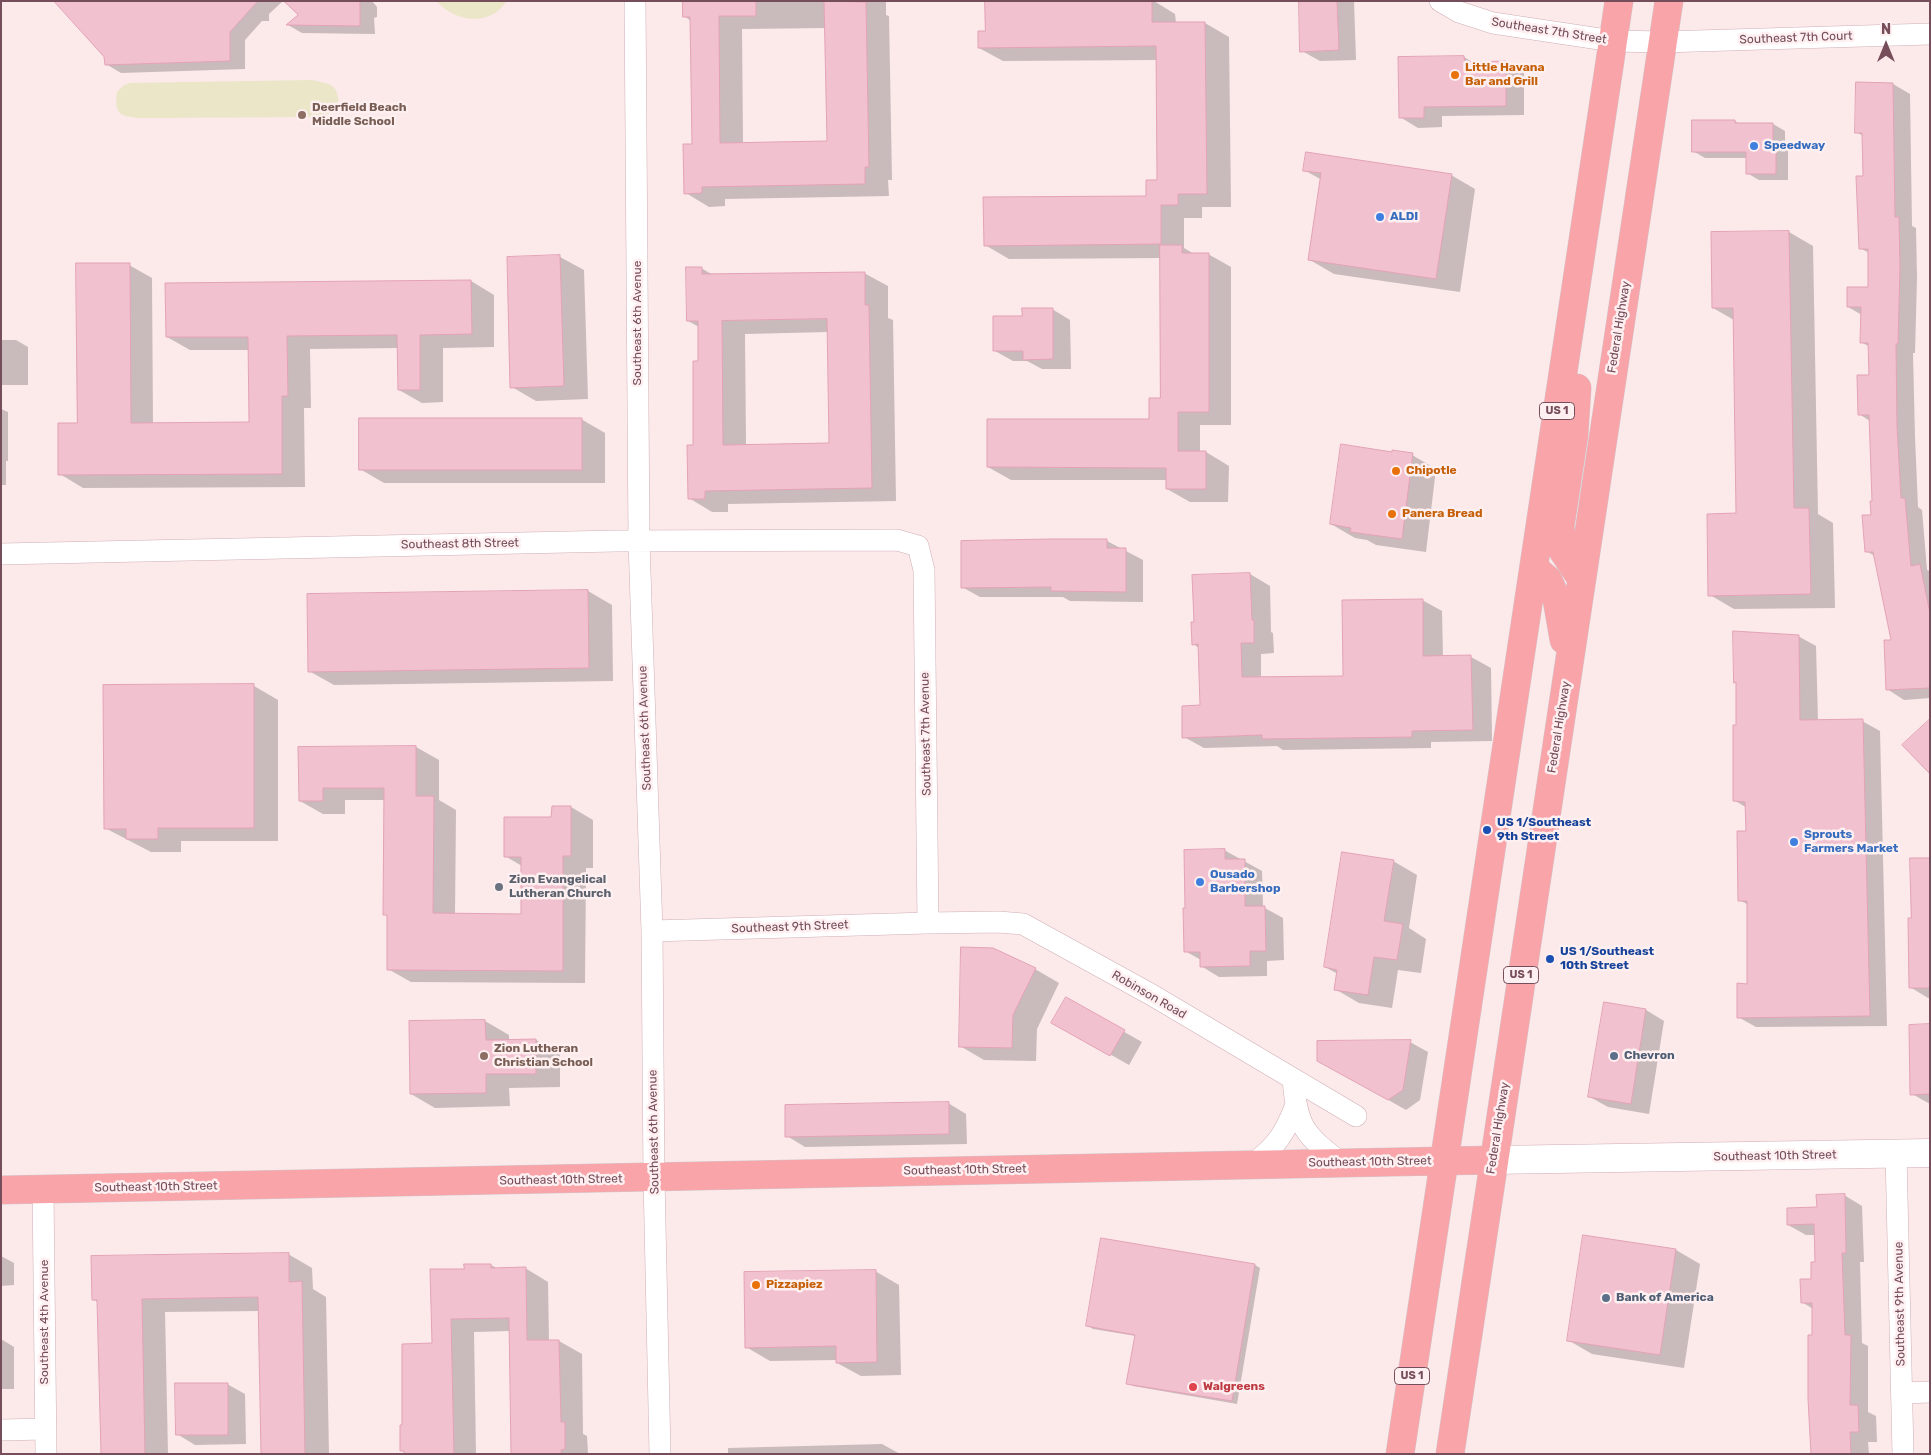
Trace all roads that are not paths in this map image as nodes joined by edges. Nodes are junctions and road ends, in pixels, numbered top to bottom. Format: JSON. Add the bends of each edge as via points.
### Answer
{"nodes":[{"id":1,"x":635,"y":1,"type":"edge"},
{"id":2,"x":1440,"y":1,"type":"edge"},
{"id":3,"x":1618,"y":1,"type":"edge"},
{"id":4,"x":1668,"y":1,"type":"edge"},
{"id":5,"x":1930,"y":34,"type":"edge"},
{"id":6,"x":1613,"y":41,"type":"junction"},
{"id":7,"x":1662,"y":42,"type":"junction"},
{"id":8,"x":1566,"y":355,"type":"junction"},
{"id":9,"x":639,"y":541,"type":"junction"},
{"id":10,"x":918,"y":546,"type":"joint"},
{"id":11,"x":1,"y":554,"type":"edge"},
{"id":12,"x":1534,"y":568,"type":"junction"},
{"id":13,"x":1581,"y":578,"type":"junction"},
{"id":14,"x":1568,"y":663,"type":"junction"},
{"id":15,"x":928,"y":923,"type":"junction"},
{"id":16,"x":652,"y":931,"type":"junction"},
{"id":17,"x":1292,"y":1080,"type":"junction"},
{"id":18,"x":1295,"y":1106,"type":"junction"},
{"id":19,"x":1356,"y":1116,"type":"dead end"},
{"id":20,"x":1930,"y":1153,"type":"edge"},
{"id":21,"x":1896,"y":1154,"type":"junction"},
{"id":22,"x":1493,"y":1160,"type":"junction"},
{"id":23,"x":1444,"y":1161,"type":"junction"},
{"id":24,"x":1340,"y":1162,"type":"junction"},
{"id":25,"x":1253,"y":1164,"type":"junction"},
{"id":26,"x":654,"y":1178,"type":"junction"},
{"id":27,"x":43,"y":1189,"type":"junction"},
{"id":28,"x":1,"y":1190,"type":"edge"},
{"id":29,"x":1930,"y":1392,"type":"edge"},
{"id":30,"x":1902,"y":1393,"type":"junction"},
{"id":31,"x":46,"y":1429,"type":"junction"},
{"id":32,"x":1,"y":1430,"type":"edge"},
{"id":33,"x":46,"y":1454,"type":"edge"},
{"id":34,"x":660,"y":1454,"type":"edge"},
{"id":35,"x":1400,"y":1454,"type":"edge"},
{"id":36,"x":1450,"y":1454,"type":"edge"},
{"id":37,"x":1904,"y":1454,"type":"edge"}],
"edges":[{"from":1,"to":9,"type":"street","name":"Southeast 6th Avenue"},
{"from":2,"to":6,"type":"street","name":"Southeast 7th Street","via":[[1459,12],[1493,23]]},
{"from":3,"to":6,"type":"main road","number":"US 1"},
{"from":4,"to":7,"type":"main road","name":"Federal Highway","number":"US 1"},
{"from":5,"to":7,"type":"street","name":"Southeast 7th Court"},
{"from":6,"to":7,"type":"street","name":"Southeast 7th Street"},
{"from":6,"to":8,"type":"main road","number":"US 1"},
{"from":7,"to":13,"type":"main road","name":"Federal Highway","number":"US 1"},
{"from":8,"to":12,"type":"main road","number":"US 1"},
{"from":8,"to":13,"type":"main road","via":[[1578,374],[1574,435],[1560,527],[1563,551]]},
{"from":9,"to":10,"type":"street","name":"Southeast 8th Street","via":[[897,540]]},
{"from":9,"to":11,"type":"street","name":"Southeast 8th Street"},
{"from":9,"to":16,"type":"street","name":"Southeast 6th Avenue"},
{"from":10,"to":15,"type":"street","name":"Southeast 7th Avenue","via":[[924,570]]},
{"from":12,"to":14,"type":"main road","via":[[1548,580],[1557,600]]},
{"from":12,"to":23,"type":"main road","number":"US 1"},
{"from":13,"to":14,"type":"main road","name":"Federal Highway","number":"US 1"},
{"from":14,"to":22,"type":"main road","name":"Federal Highway","number":"US 1"},
{"from":15,"to":16,"type":"street","name":"Southeast 9th Street"},
{"from":15,"to":17,"type":"street","name":"Robinson Road","via":[[1023,924],[1152,995]]},
{"from":16,"to":26,"type":"street","name":"Southeast 6th Avenue"},
{"from":17,"to":18,"type":"street"},
{"from":17,"to":19,"type":"street","name":"Robinson Road"},
{"from":18,"to":24,"type":"street","via":[[1302,1126],[1317,1144]]},
{"from":18,"to":25,"type":"street","via":[[1274,1147]]},
{"from":20,"to":21,"type":"street","name":"Southeast 10th Street"},
{"from":21,"to":22,"type":"street","name":"Southeast 10th Street"},
{"from":21,"to":30,"type":"street","name":"Southeast 9th Avenue"},
{"from":22,"to":23,"type":"main road","name":"Southeast 10th Street"},
{"from":22,"to":36,"type":"main road","name":"Federal Highway","number":"US 1"},
{"from":23,"to":24,"type":"main road","name":"Southeast 10th Street"},
{"from":23,"to":35,"type":"main road","number":"US 1"},
{"from":24,"to":25,"type":"main road","name":"Southeast 10th Street"},
{"from":25,"to":26,"type":"main road","name":"Southeast 10th Street"},
{"from":26,"to":27,"type":"main road","name":"Southeast 10th Street"},
{"from":26,"to":34,"type":"street","name":"Southeast 6th Avenue"},
{"from":27,"to":28,"type":"main road","name":"Southeast 10th Street"},
{"from":27,"to":31,"type":"street","name":"Southeast 4th Avenue"},
{"from":29,"to":30,"type":"street"},
{"from":30,"to":37,"type":"street","name":"Southeast 9th Avenue"},
{"from":31,"to":32,"type":"street"},
{"from":31,"to":33,"type":"street","name":"Southeast 4th Avenue"}]}
